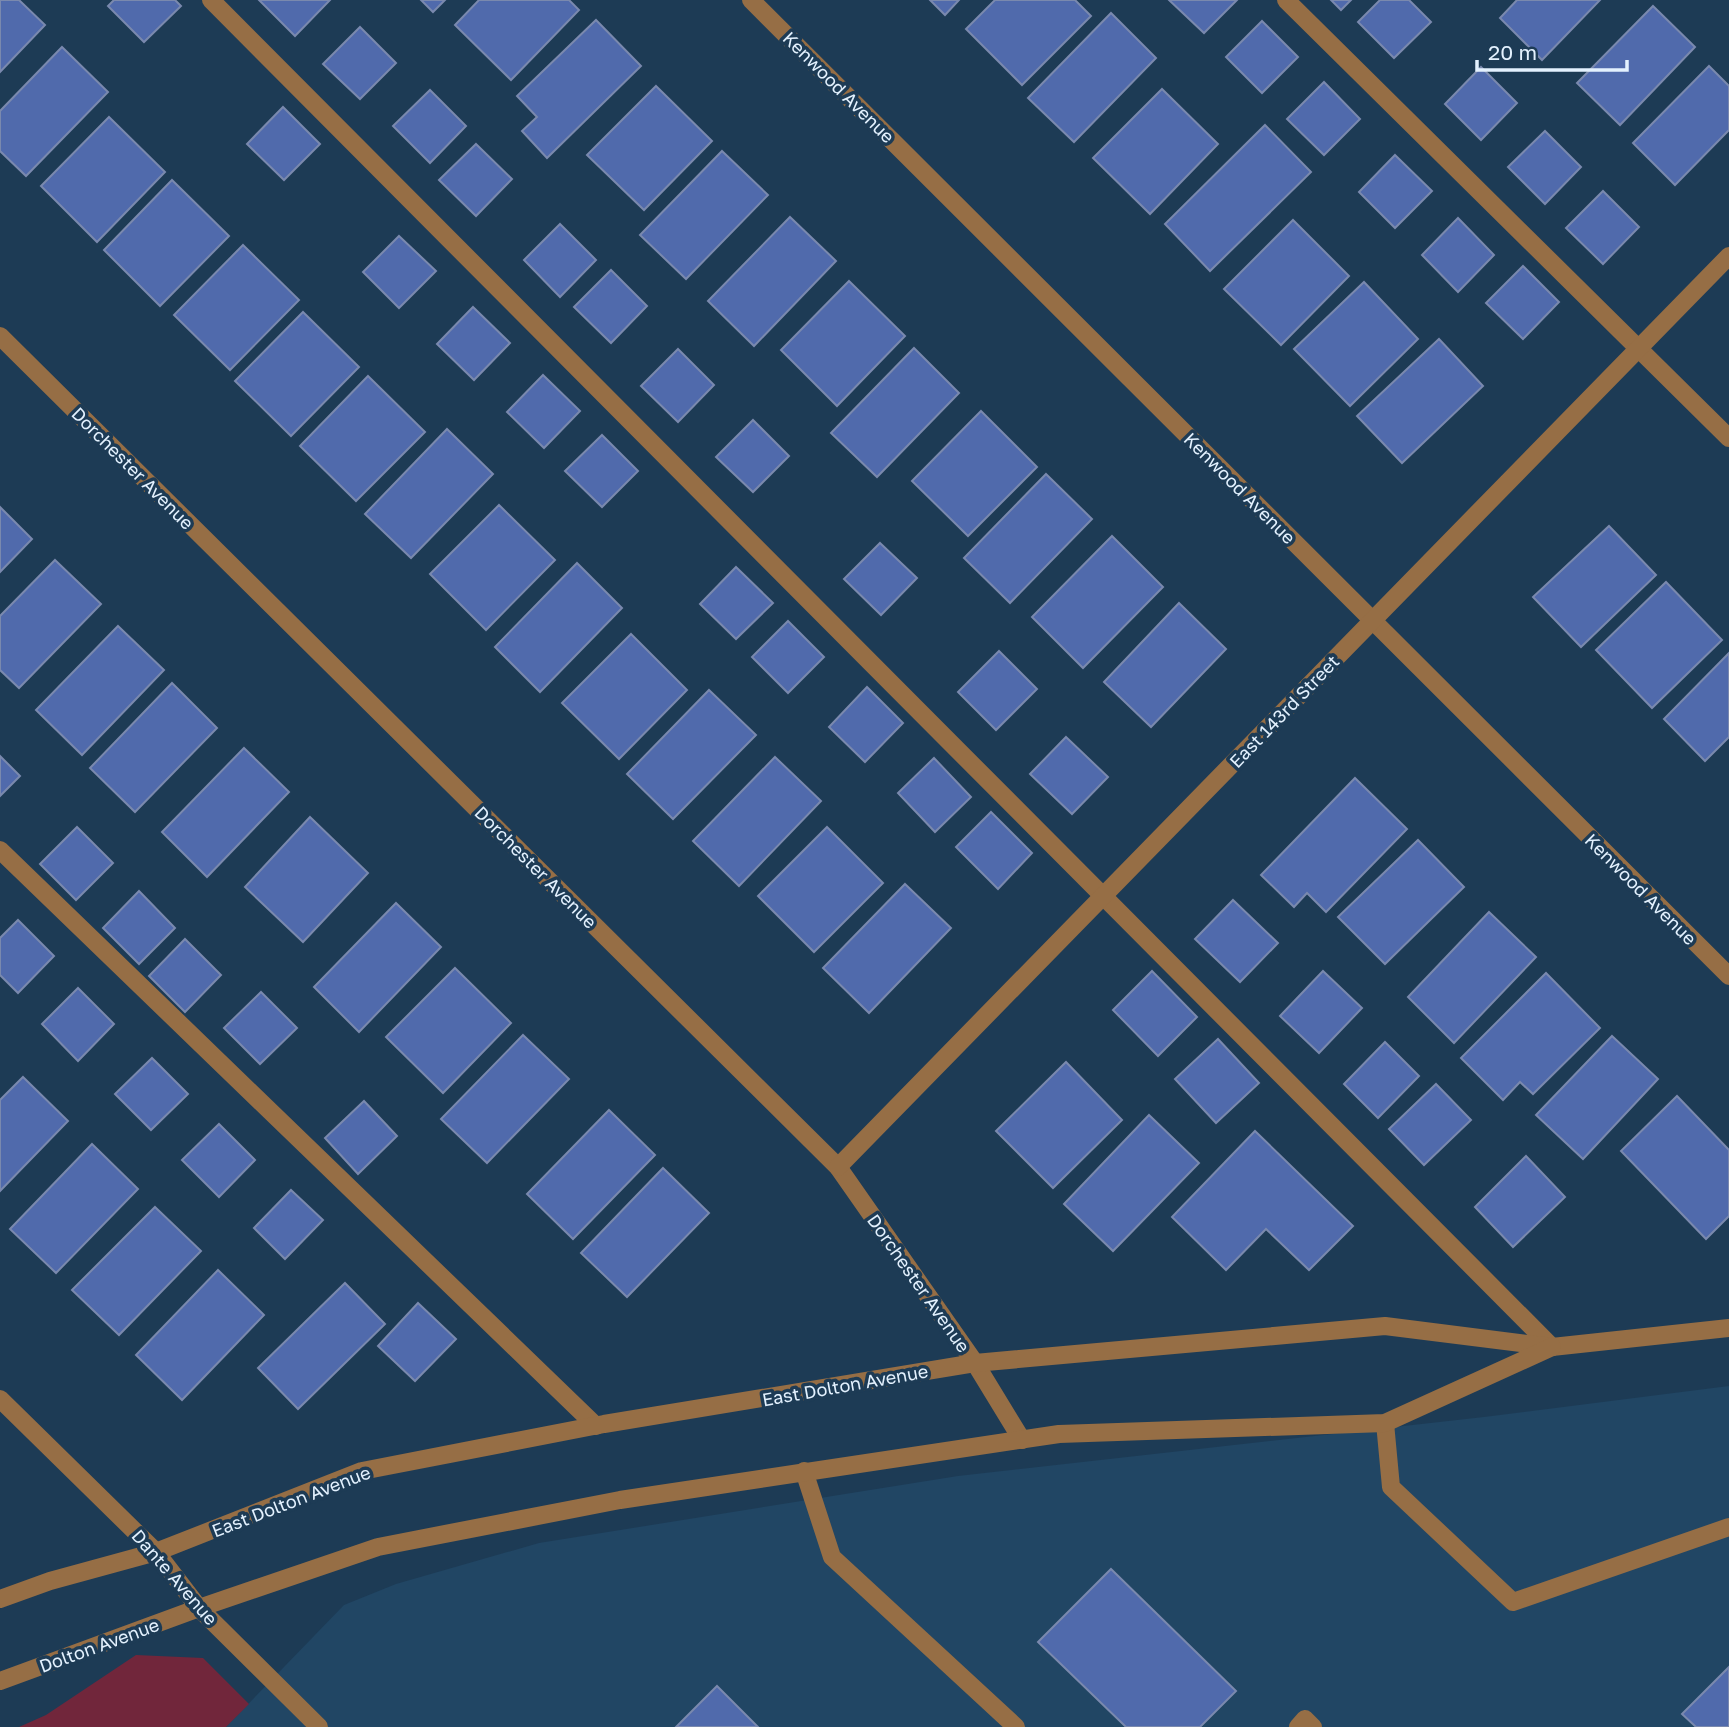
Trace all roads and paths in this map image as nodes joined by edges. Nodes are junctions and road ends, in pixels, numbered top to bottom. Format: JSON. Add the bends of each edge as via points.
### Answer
{"nodes":[{"id":1,"x":211,"y":0,"type":"edge"},
{"id":2,"x":751,"y":0,"type":"edge"},
{"id":3,"x":1286,"y":0,"type":"edge"},
{"id":4,"x":1729,"y":256,"type":"edge"},
{"id":5,"x":0,"y":336,"type":"edge"},
{"id":6,"x":1638,"y":349,"type":"junction"},
{"id":7,"x":1729,"y":438,"type":"edge"},
{"id":8,"x":1373,"y":620,"type":"junction"},
{"id":9,"x":0,"y":850,"type":"edge"},
{"id":10,"x":1103,"y":896,"type":"junction"},
{"id":11,"x":1729,"y":976,"type":"edge"},
{"id":12,"x":838,"y":1167,"type":"junction"},
{"id":13,"x":1729,"y":1328,"type":"edge"},
{"id":14,"x":1552,"y":1347,"type":"junction"},
{"id":15,"x":975,"y":1363,"type":"junction"},
{"id":16,"x":0,"y":1399,"type":"edge"},
{"id":17,"x":1385,"y":1423,"type":"junction"},
{"id":18,"x":596,"y":1426,"type":"junction"},
{"id":19,"x":1022,"y":1440,"type":"junction"},
{"id":20,"x":804,"y":1472,"type":"junction"},
{"id":21,"x":1729,"y":1527,"type":"edge"},
{"id":22,"x":156,"y":1552,"type":"junction"},
{"id":23,"x":0,"y":1599,"type":"edge"},
{"id":24,"x":199,"y":1608,"type":"junction"},
{"id":25,"x":0,"y":1681,"type":"edge"},
{"id":26,"x":319,"y":1727,"type":"edge"},
{"id":27,"x":1016,"y":1727,"type":"edge"},
{"id":28,"x":1298,"y":1727,"type":"edge"},
{"id":29,"x":1313,"y":1727,"type":"edge"}],
"edges":[{"from":1,"to":10,"type":"street"},
{"from":2,"to":8,"type":"street","name":"Kenwood Avenue"},
{"from":3,"to":6,"type":"street"},
{"from":4,"to":6,"type":"street","name":"East 143rd Street"},
{"from":5,"to":12,"type":"street","name":"Dorchester Avenue"},
{"from":6,"to":7,"type":"street"},
{"from":6,"to":8,"type":"street","name":"East 143rd Street"},
{"from":8,"to":10,"type":"street","name":"East 143rd Street"},
{"from":8,"to":11,"type":"street","name":"Kenwood Avenue"},
{"from":9,"to":18,"type":"street"},
{"from":10,"to":12,"type":"street","name":"East 143rd Street"},
{"from":10,"to":14,"type":"street"},
{"from":12,"to":15,"type":"street","name":"Dorchester Avenue"},
{"from":13,"to":14,"type":"street","name":"East Dolton Avenue"},
{"from":14,"to":15,"type":"street","name":"East Dolton Avenue","via":[[1385,1326]]},
{"from":14,"to":17,"type":"street","name":"East Dolton Avenue"},
{"from":15,"to":18,"type":"street","name":"East Dolton Avenue"},
{"from":15,"to":19,"type":"street","name":"Dorchester Avenue"},
{"from":16,"to":22,"type":"street","name":"Dante Avenue"},
{"from":17,"to":19,"type":"street","name":"East Dolton Avenue","via":[[1059,1434]]},
{"from":17,"to":21,"type":"street","via":[[1391,1487],[1513,1602]]},
{"from":18,"to":22,"type":"street","name":"East Dolton Avenue","via":[[362,1471]]},
{"from":19,"to":20,"type":"street","name":"East Dolton Avenue"},
{"from":20,"to":24,"type":"street","name":"East Dolton Avenue","via":[[620,1500],[378,1547]]},
{"from":20,"to":27,"type":"street","via":[[832,1557]]},
{"from":22,"to":23,"type":"street"},
{"from":22,"to":24,"type":"street","name":"Dante Avenue"},
{"from":24,"to":25,"type":"street","name":"Dolton Avenue"},
{"from":24,"to":26,"type":"street","name":"Dante Avenue"},
{"from":28,"to":29,"type":"street","via":[[1305,1719]]}]}
